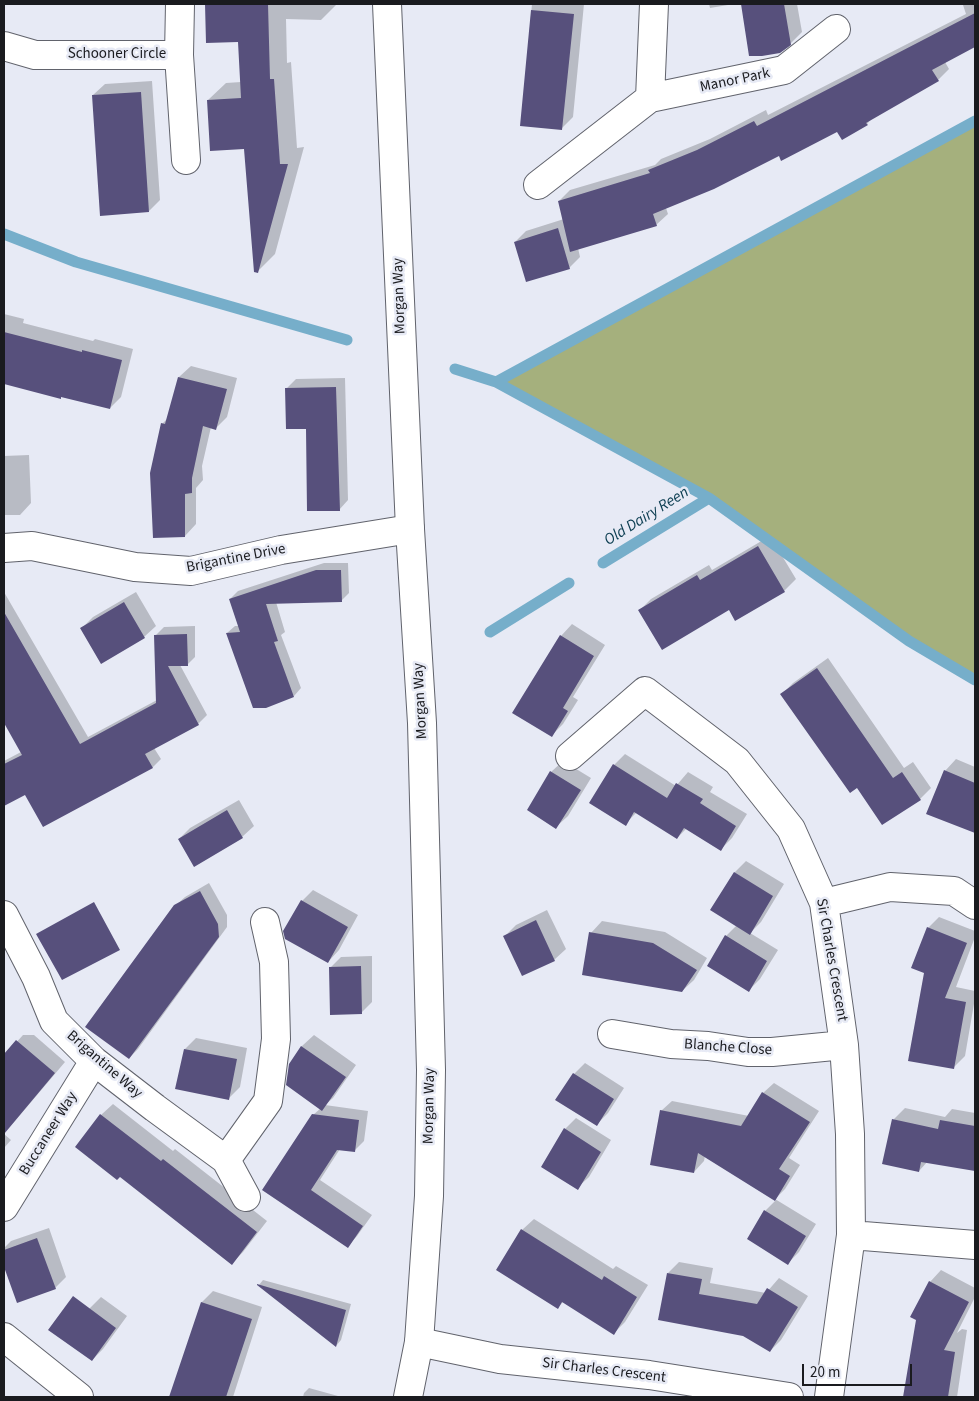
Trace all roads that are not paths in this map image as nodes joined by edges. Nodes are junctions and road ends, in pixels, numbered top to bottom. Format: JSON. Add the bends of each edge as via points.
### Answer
{"nodes":[{"id":1,"x":180,"y":4,"type":"edge"},
{"id":2,"x":387,"y":4,"type":"edge"},
{"id":3,"x":654,"y":4,"type":"edge"},
{"id":4,"x":836,"y":29,"type":"dead end"},
{"id":5,"x":4,"y":46,"type":"edge"},
{"id":6,"x":179,"y":55,"type":"junction"},
{"id":7,"x":650,"y":98,"type":"junction"},
{"id":8,"x":186,"y":160,"type":"dead end"},
{"id":9,"x":538,"y":185,"type":"dead end"},
{"id":10,"x":410,"y":529,"type":"junction"},
{"id":11,"x":4,"y":548,"type":"edge"},
{"id":12,"x":570,"y":756,"type":"dead end"},
{"id":13,"x":824,"y":903,"type":"junction"},
{"id":14,"x":975,"y":905,"type":"edge"},
{"id":15,"x":4,"y":915,"type":"edge"},
{"id":16,"x":265,"y":922,"type":"dead end"},
{"id":17,"x":612,"y":1034,"type":"dead end"},
{"id":18,"x":844,"y":1045,"type":"junction"},
{"id":19,"x":94,"y":1061,"type":"junction"},
{"id":20,"x":226,"y":1160,"type":"junction"},
{"id":21,"x":246,"y":1197,"type":"dead end"},
{"id":22,"x":4,"y":1207,"type":"edge"},
{"id":23,"x":851,"y":1235,"type":"junction"},
{"id":24,"x":975,"y":1245,"type":"edge"},
{"id":25,"x":4,"y":1338,"type":"edge"},
{"id":26,"x":419,"y":1342,"type":"junction"},
{"id":27,"x":647,"y":1386,"type":"edge"},
{"id":28,"x":79,"y":1397,"type":"edge"},
{"id":29,"x":408,"y":1397,"type":"edge"},
{"id":30,"x":789,"y":1397,"type":"edge"},
{"id":31,"x":829,"y":1397,"type":"edge"}],
"edges":[{"from":1,"to":6,"type":"street","name":"Schooner Circle"},
{"from":2,"to":10,"type":"street","name":"Morgan Way"},
{"from":3,"to":7,"type":"street"},
{"from":4,"to":7,"type":"street","name":"Manor Park","via":[[784,70]]},
{"from":5,"to":6,"type":"street","name":"Schooner Circle","via":[[35,55]]},
{"from":6,"to":8,"type":"street"},
{"from":7,"to":9,"type":"street","name":"Manor Park"},
{"from":10,"to":11,"type":"street","name":"Brigantine Drive","via":[[281,550],[191,571],[134,568],[32,546]]},
{"from":10,"to":26,"type":"street","name":"Morgan Way","via":[[422,723],[431,1070],[429,1196]]},
{"from":12,"to":13,"type":"street","name":"Sir Charles Crescent","via":[[645,691],[737,761],[791,829]]},
{"from":13,"to":14,"type":"street","via":[[890,888],[954,891]]},
{"from":13,"to":18,"type":"street","name":"Sir Charles Crescent"},
{"from":15,"to":19,"type":"street","name":"Brigantine Way","via":[[54,1021]]},
{"from":16,"to":20,"type":"street","via":[[274,962],[276,1040],[268,1101]]},
{"from":17,"to":18,"type":"street","name":"Blanche Close","via":[[748,1052]]},
{"from":18,"to":23,"type":"street","name":"Sir Charles Crescent","via":[[850,1134]]},
{"from":19,"to":20,"type":"street","name":"Brigantine Way"},
{"from":19,"to":22,"type":"street","name":"Buccaneer Way"},
{"from":20,"to":21,"type":"street","name":"Brigantine Way"},
{"from":23,"to":24,"type":"street"},
{"from":23,"to":31,"type":"street","name":"Sir Charles Crescent"},
{"from":25,"to":28,"type":"street"},
{"from":26,"to":27,"type":"street","name":"Sir Charles Crescent"},
{"from":26,"to":29,"type":"street","name":"Morgan Way"},
{"from":27,"to":30,"type":"street","name":"Sir Charles Crescent"}]}
